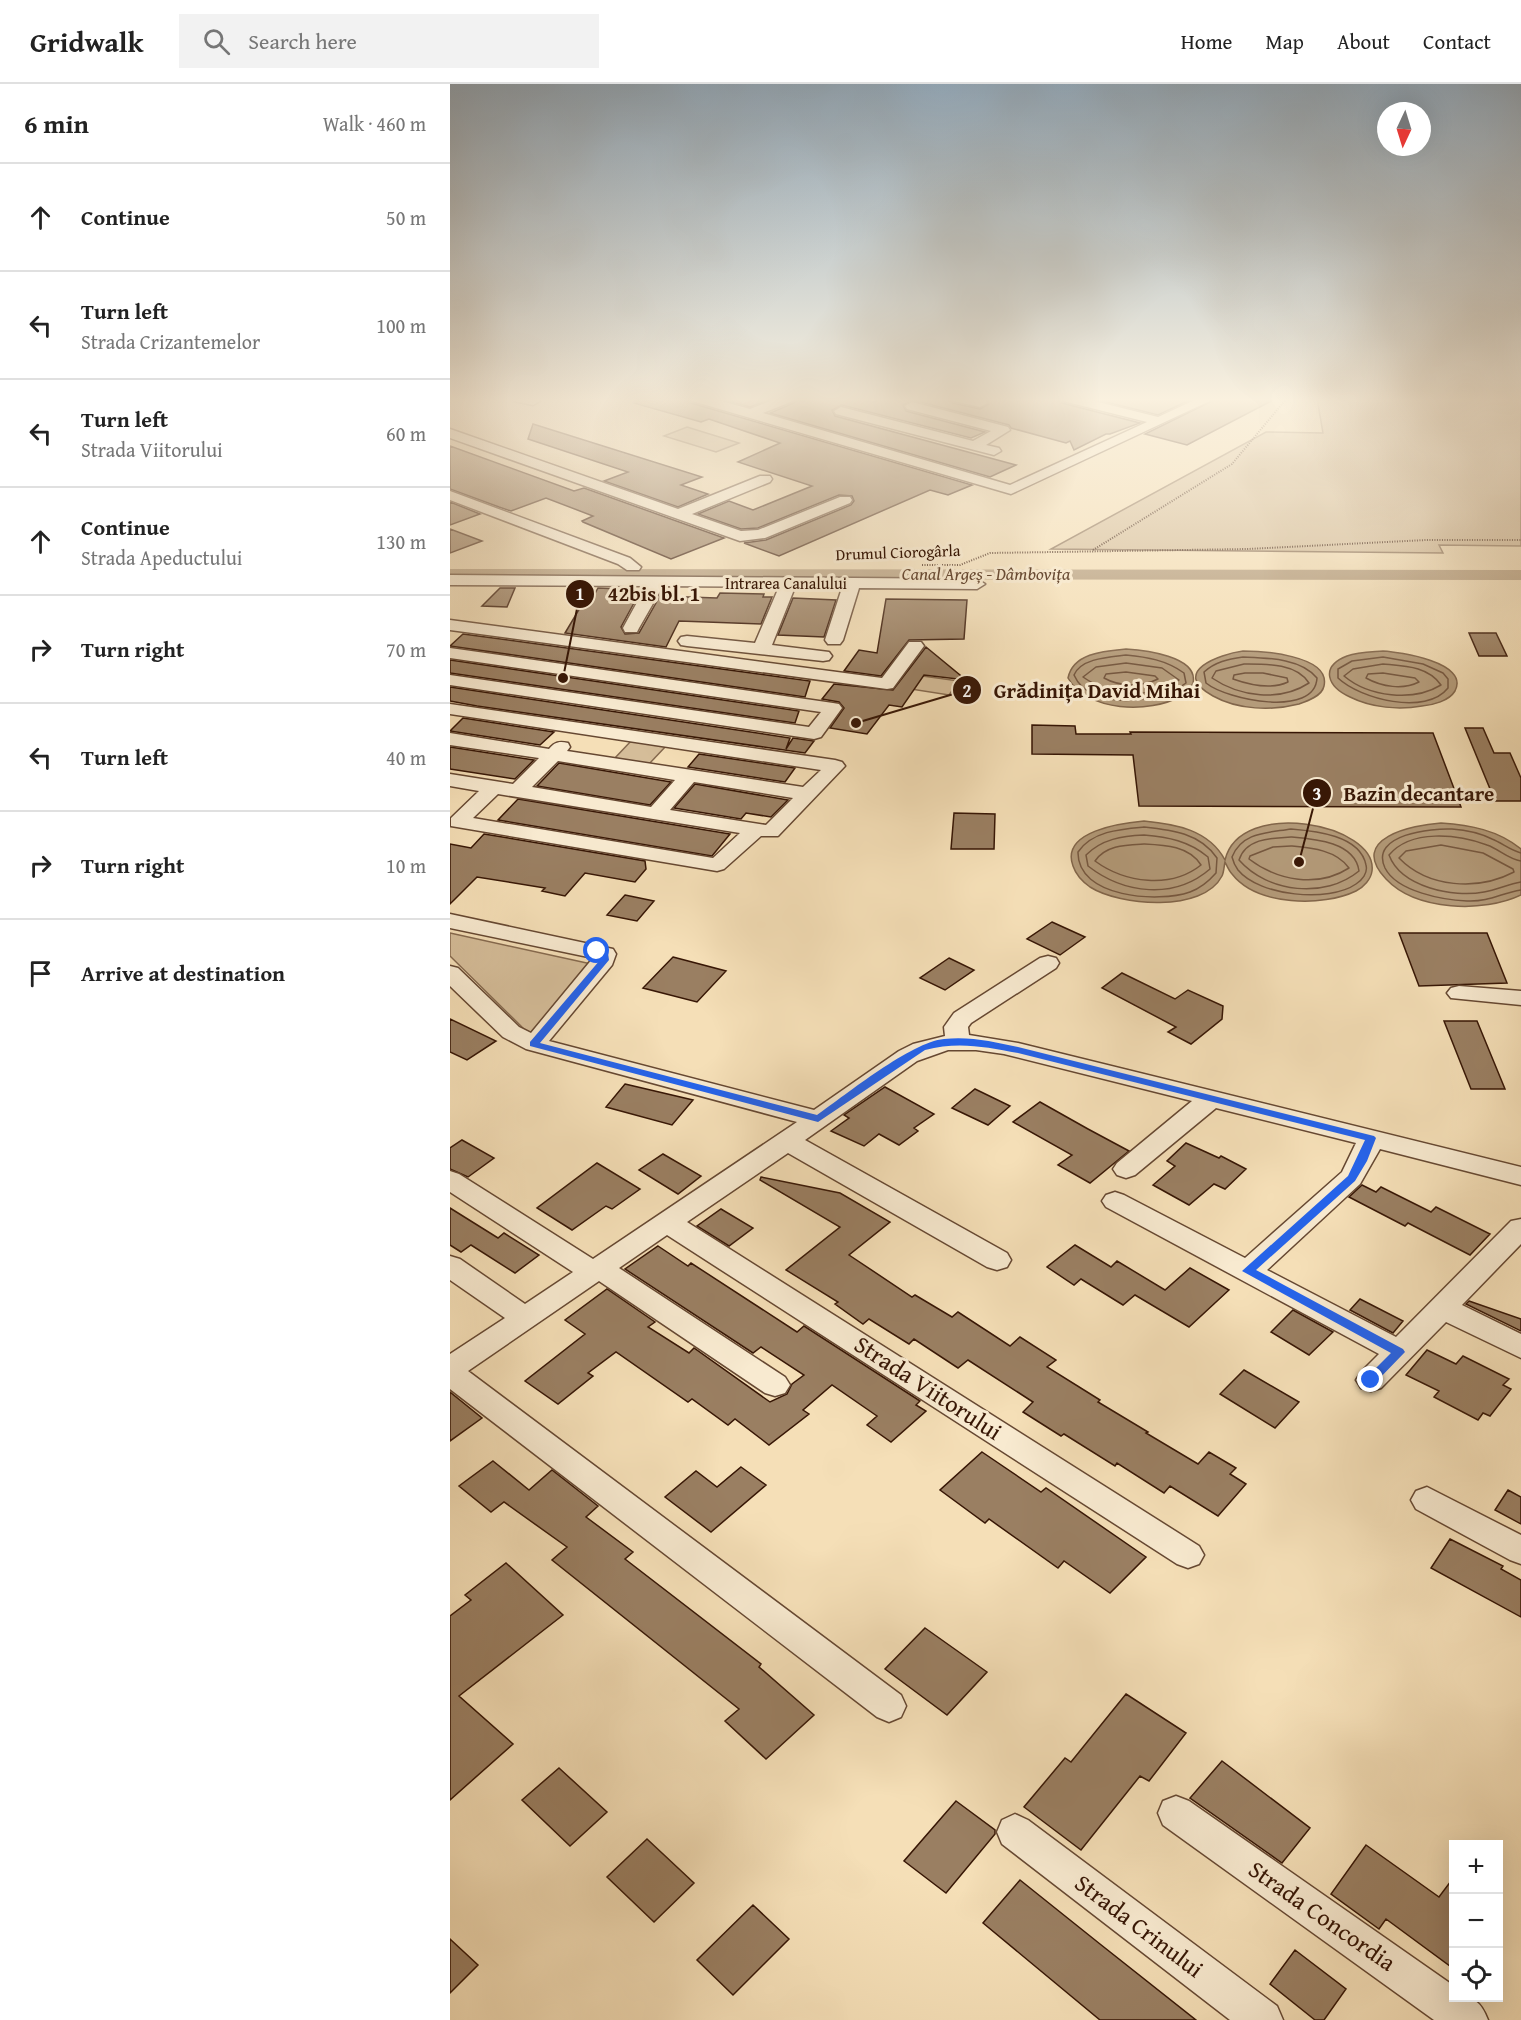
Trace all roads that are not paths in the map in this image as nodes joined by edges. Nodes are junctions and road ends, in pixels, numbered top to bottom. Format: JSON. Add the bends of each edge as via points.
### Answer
{"nodes":[{"id":1,"x":608,"y":488,"type":"edge"},
{"id":2,"x":741,"y":488,"type":"edge"},
{"id":3,"x":450,"y":495,"type":"edge"},
{"id":4,"x":845,"y":500,"type":"dead end"},
{"id":5,"x":678,"y":513,"type":"junction"},
{"id":6,"x":633,"y":567,"type":"dead end"},
{"id":7,"x":456,"y":580,"type":"edge"},
{"id":8,"x":657,"y":582,"type":"junction"},
{"id":9,"x":789,"y":583,"type":"junction"},
{"id":10,"x":852,"y":583,"type":"junction"},
{"id":11,"x":977,"y":584,"type":"dead end"},
{"id":12,"x":450,"y":597,"type":"edge"},
{"id":13,"x":452,"y":627,"type":"edge"},
{"id":14,"x":631,"y":628,"type":"dead end"},
{"id":15,"x":834,"y":640,"type":"dead end"},
{"id":16,"x":571,"y":641,"type":"junction"},
{"id":17,"x":915,"y":646,"type":"dead end"},
{"id":18,"x":762,"y":648,"type":"junction"},
{"id":19,"x":687,"y":649,"type":"junction"},
{"id":20,"x":450,"y":653,"type":"edge"},
{"id":21,"x":823,"y":656,"type":"dead end"},
{"id":22,"x":544,"y":667,"type":"junction"},
{"id":23,"x":810,"y":674,"type":"junction"},
{"id":24,"x":450,"y":680,"type":"edge"},
{"id":25,"x":663,"y":684,"type":"junction"},
{"id":26,"x":488,"y":686,"type":"junction"},
{"id":27,"x":520,"y":690,"type":"junction"},
{"id":28,"x":710,"y":690,"type":"junction"},
{"id":29,"x":605,"y":702,"type":"junction"},
{"id":30,"x":788,"y":702,"type":"junction"},
{"id":31,"x":454,"y":713,"type":"edge"},
{"id":32,"x":689,"y":715,"type":"junction"},
{"id":33,"x":719,"y":719,"type":"junction"},
{"id":34,"x":580,"y":728,"type":"junction"},
{"id":35,"x":450,"y":739,"type":"edge"},
{"id":36,"x":696,"y":746,"type":"junction"},
{"id":37,"x":553,"y":755,"type":"junction"},
{"id":38,"x":680,"y":775,"type":"junction"},
{"id":39,"x":450,"y":780,"type":"edge"},
{"id":40,"x":494,"y":787,"type":"junction"},
{"id":41,"x":519,"y":791,"type":"junction"},
{"id":42,"x":807,"y":794,"type":"junction"},
{"id":43,"x":656,"y":813,"type":"junction"},
{"id":44,"x":454,"y":822,"type":"edge"},
{"id":45,"x":757,"y":829,"type":"junction"},
{"id":46,"x":450,"y":921,"type":"edge"},
{"id":47,"x":1048,"y":963,"type":"dead end"},
{"id":48,"x":450,"y":973,"type":"edge"},
{"id":49,"x":1459,"y":993,"type":"dead end"},
{"id":50,"x":1521,"y":998,"type":"edge"},
{"id":51,"x":958,"y":1041,"type":"junction"},
{"id":52,"x":534,"y":1044,"type":"junction"},
{"id":53,"x":1211,"y":1099,"type":"junction"},
{"id":54,"x":818,"y":1119,"type":"junction"},
{"id":55,"x":1371,"y":1138,"type":"junction"},
{"id":56,"x":788,"y":1141,"type":"junction"},
{"id":57,"x":1126,"y":1169,"type":"dead end"},
{"id":58,"x":1521,"y":1176,"type":"edge"},
{"id":59,"x":450,"y":1180,"type":"edge"},
{"id":60,"x":1115,"y":1201,"type":"dead end"},
{"id":61,"x":667,"y":1222,"type":"junction"},
{"id":62,"x":1521,"y":1228,"type":"edge"},
{"id":63,"x":997,"y":1260,"type":"dead end"},
{"id":64,"x":450,"y":1266,"type":"edge"},
{"id":65,"x":595,"y":1269,"type":"junction"},
{"id":66,"x":1248,"y":1271,"type":"junction"},
{"id":67,"x":1443,"y":1308,"type":"junction"},
{"id":68,"x":524,"y":1317,"type":"junction"},
{"id":69,"x":1521,"y":1347,"type":"edge"},
{"id":70,"x":1399,"y":1352,"type":"junction"},
{"id":71,"x":450,"y":1371,"type":"edge"},
{"id":72,"x":1371,"y":1380,"type":"dead end"},
{"id":73,"x":775,"y":1385,"type":"dead end"},
{"id":74,"x":1427,"y":1500,"type":"dead end"},
{"id":75,"x":1521,"y":1551,"type":"edge"},
{"id":76,"x":1188,"y":1555,"type":"dead end"},
{"id":77,"x":889,"y":1706,"type":"dead end"},
{"id":78,"x":1176,"y":1813,"type":"dead end"},
{"id":79,"x":1015,"y":1832,"type":"dead end"},
{"id":80,"x":1263,"y":2020,"type":"edge"},
{"id":81,"x":1468,"y":2020,"type":"edge"}],
"edges":[{"from":1,"to":5,"type":"street"},
{"from":2,"to":5,"type":"street"},
{"from":3,"to":6,"type":"street"},
{"from":4,"to":5,"type":"street","via":[[753,537],[740,536]]},
{"from":7,"to":8,"type":"street","name":"Intrarea Canalului"},
{"from":7,"to":12,"type":"street"},
{"from":8,"to":9,"type":"street","name":"Intrarea Canalului"},
{"from":8,"to":14,"type":"street"},
{"from":9,"to":10,"type":"street","name":"Intrarea Canalului"},
{"from":9,"to":18,"type":"street"},
{"from":10,"to":11,"type":"street","name":"Intrarea Canalului"},
{"from":10,"to":15,"type":"street"},
{"from":13,"to":16,"type":"street"},
{"from":16,"to":19,"type":"street"},
{"from":16,"to":22,"type":"street"},
{"from":17,"to":23,"type":"street","via":[[887,684]]},
{"from":18,"to":19,"type":"street"},
{"from":18,"to":21,"type":"street"},
{"from":19,"to":23,"type":"street"},
{"from":19,"to":25,"type":"street"},
{"from":20,"to":22,"type":"street"},
{"from":22,"to":25,"type":"street"},
{"from":22,"to":27,"type":"street"},
{"from":23,"to":30,"type":"street"},
{"from":24,"to":26,"type":"street"},
{"from":25,"to":28,"type":"street"},
{"from":26,"to":27,"type":"street"},
{"from":26,"to":31,"type":"street"},
{"from":27,"to":29,"type":"street"},
{"from":28,"to":30,"type":"street"},
{"from":28,"to":32,"type":"street"},
{"from":29,"to":32,"type":"street"},
{"from":29,"to":34,"type":"street"},
{"from":30,"to":33,"type":"street","via":[[833,708],[814,733]]},
{"from":31,"to":34,"type":"street"},
{"from":32,"to":33,"type":"street"},
{"from":33,"to":36,"type":"street"},
{"from":34,"to":36,"type":"street"},
{"from":34,"to":37,"type":"street"},
{"from":35,"to":37,"type":"street"},
{"from":36,"to":38,"type":"street"},
{"from":36,"to":42,"type":"street","via":[[835,766]]},
{"from":37,"to":38,"type":"street"},
{"from":37,"to":41,"type":"street"},
{"from":38,"to":42,"type":"street"},
{"from":38,"to":43,"type":"street"},
{"from":39,"to":40,"type":"street"},
{"from":40,"to":41,"type":"street"},
{"from":40,"to":44,"type":"street"},
{"from":41,"to":43,"type":"street"},
{"from":42,"to":45,"type":"street","via":[[771,831]]},
{"from":43,"to":45,"type":"street"},
{"from":44,"to":45,"type":"street","via":[[717,865]]},
{"from":46,"to":52,"type":"street","via":[[604,954],[604,960]]},
{"from":47,"to":51,"type":"street","via":[[962,1018],[956,1026]]},
{"from":48,"to":52,"type":"street","via":[[511,1032]]},
{"from":49,"to":50,"type":"street"},
{"from":51,"to":53,"type":"street","via":[[1018,1050]]},
{"from":51,"to":54,"type":"street","via":[[922,1048]]},
{"from":52,"to":54,"type":"street"},
{"from":53,"to":55,"type":"street"},
{"from":53,"to":57,"type":"street"},
{"from":54,"to":56,"type":"street"},
{"from":55,"to":58,"type":"street"},
{"from":55,"to":66,"type":"street","via":[[1351,1178]]},
{"from":56,"to":61,"type":"street"},
{"from":56,"to":63,"type":"street"},
{"from":59,"to":65,"type":"street"},
{"from":60,"to":66,"type":"street"},
{"from":61,"to":65,"type":"street"},
{"from":61,"to":76,"type":"street","name":"Strada Viitorului"},
{"from":62,"to":67,"type":"street"},
{"from":64,"to":68,"type":"street"},
{"from":65,"to":68,"type":"street"},
{"from":65,"to":73,"type":"street"},
{"from":66,"to":70,"type":"street"},
{"from":67,"to":69,"type":"street"},
{"from":67,"to":70,"type":"street"},
{"from":68,"to":71,"type":"street"},
{"from":70,"to":72,"type":"street"},
{"from":71,"to":77,"type":"street"},
{"from":74,"to":75,"type":"street"},
{"from":78,"to":81,"type":"street","name":"Strada Concordia"},
{"from":79,"to":80,"type":"street","name":"Strada Crinului"}]}
